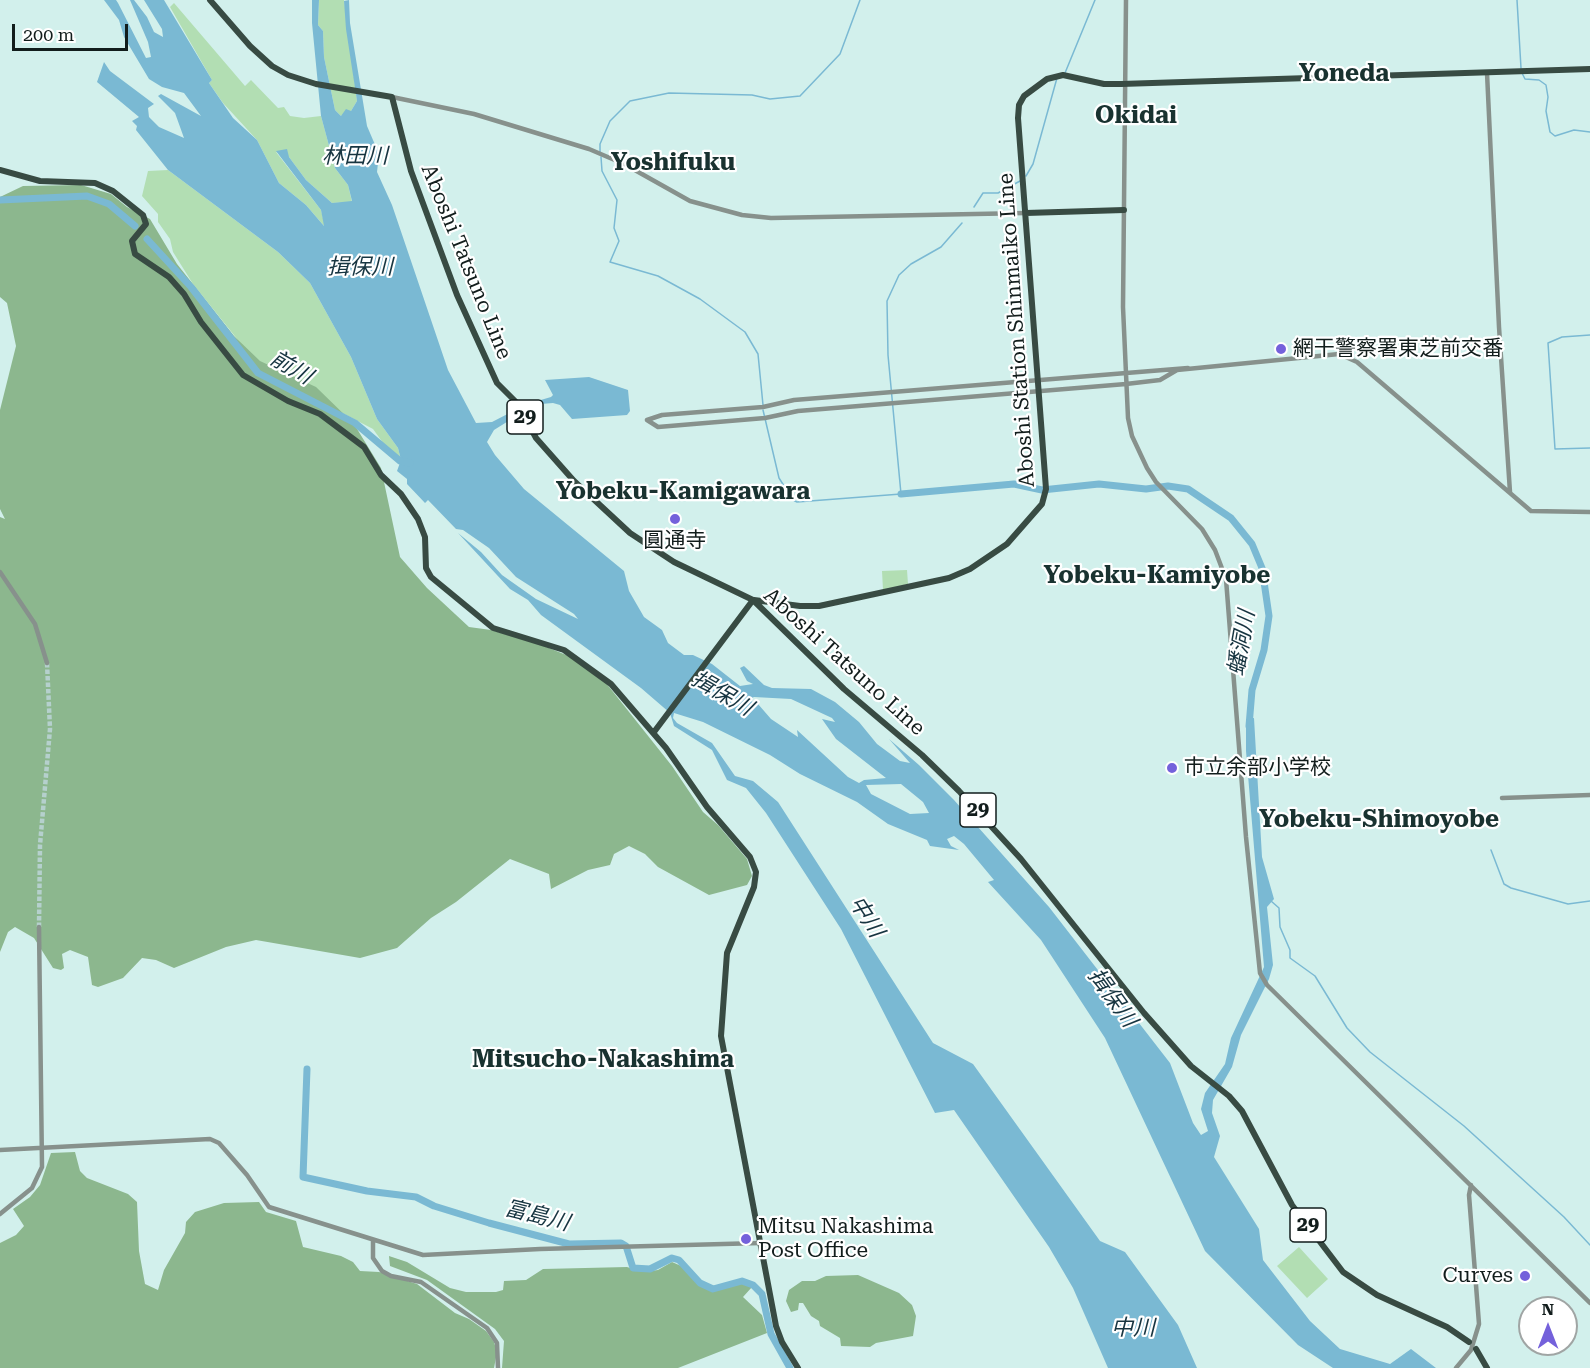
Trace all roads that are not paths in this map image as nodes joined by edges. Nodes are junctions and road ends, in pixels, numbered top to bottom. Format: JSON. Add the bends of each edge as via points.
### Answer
{"nodes":[{"id":1,"x":210,"y":0,"type":"edge"},
{"id":2,"x":1126,"y":0,"type":"edge"},
{"id":3,"x":1590,"y":69,"type":"edge"},
{"id":4,"x":1487,"y":73,"type":"junction"},
{"id":5,"x":1125,"y":84,"type":"junction"},
{"id":6,"x":390,"y":97,"type":"junction"},
{"id":7,"x":0,"y":170,"type":"edge"},
{"id":8,"x":1124,"y":210,"type":"junction"},
{"id":9,"x":1026,"y":213,"type":"junction"},
{"id":10,"x":1188,"y":368,"type":"junction"},
{"id":11,"x":1125,"y":374,"type":"junction"},
{"id":12,"x":1038,"y":381,"type":"junction"},
{"id":13,"x":1126,"y":384,"type":"junction"},
{"id":14,"x":1039,"y":392,"type":"junction"},
{"id":15,"x":1510,"y":492,"type":"junction"},
{"id":16,"x":1590,"y":512,"type":"edge"},
{"id":17,"x":0,"y":572,"type":"edge"},
{"id":18,"x":752,"y":602,"type":"junction"},
{"id":19,"x":47,"y":663,"type":"tunnel mouth"},
{"id":20,"x":655,"y":731,"type":"junction"},
{"id":21,"x":1590,"y":795,"type":"edge"},
{"id":22,"x":1502,"y":798,"type":"dead end"},
{"id":23,"x":39,"y":927,"type":"tunnel mouth"},
{"id":24,"x":43,"y":1148,"type":"junction"},
{"id":25,"x":0,"y":1150,"type":"edge"},
{"id":26,"x":1471,"y":1185,"type":"junction"},
{"id":27,"x":0,"y":1214,"type":"edge"},
{"id":28,"x":373,"y":1240,"type":"junction"},
{"id":29,"x":760,"y":1243,"type":"junction"},
{"id":30,"x":1590,"y":1303,"type":"edge"},
{"id":31,"x":1469,"y":1342,"type":"dead end"},
{"id":32,"x":1476,"y":1349,"type":"dead end"},
{"id":33,"x":498,"y":1368,"type":"edge"},
{"id":34,"x":798,"y":1368,"type":"edge"},
{"id":35,"x":1456,"y":1368,"type":"edge"},
{"id":36,"x":1487,"y":1368,"type":"edge"}],
"edges":[{"from":1,"to":6,"type":"main road","via":[[272,66],[300,80]]},
{"from":2,"to":5,"type":"street"},
{"from":3,"to":4,"type":"main road","name":"Aboshi Station Shinmaiko Line"},
{"from":4,"to":5,"type":"main road","name":"Aboshi Station Shinmaiko Line"},
{"from":4,"to":15,"type":"street"},
{"from":5,"to":8,"type":"street"},
{"from":5,"to":9,"type":"main road","name":"Aboshi Station Shinmaiko Line","via":[[1058,75],[1024,96],[1018,118]]},
{"from":6,"to":9,"type":"street","via":[[474,114],[589,149],[690,201],[742,215],[771,218]]},
{"from":6,"to":18,"type":"main road","name":"Aboshi Tatsuno Line","number":"29","via":[[411,171],[457,295],[497,383],[518,404],[536,438],[574,481],[630,533],[674,562]]},
{"from":7,"to":20,"type":"main road","via":[[40,181],[95,183],[113,191],[142,215],[146,224],[132,241],[135,254],[184,294],[243,375],[320,414],[364,447],[381,475],[401,494],[418,519],[431,577],[498,630],[579,658],[622,694]]},
{"from":8,"to":9,"type":"main road"},
{"from":8,"to":11,"type":"street"},
{"from":9,"to":12,"type":"main road","name":"Aboshi Station Shinmaiko Line"},
{"from":10,"to":11,"type":"street"},
{"from":10,"to":13,"type":"street","via":[[1160,380]]},
{"from":10,"to":15,"type":"street","via":[[1339,354],[1350,357]]},
{"from":11,"to":12,"type":"street"},
{"from":11,"to":13,"type":"street"},
{"from":12,"to":14,"type":"main road","name":"Aboshi Station Shinmaiko Line"},
{"from":12,"to":14,"type":"street","via":[[794,400],[647,420],[658,427],[765,418],[798,411]]},
{"from":13,"to":14,"type":"street"},
{"from":13,"to":26,"type":"street","via":[[1130,427],[1143,462],[1156,482],[1197,522],[1226,579],[1259,968],[1268,985]]},
{"from":14,"to":18,"type":"main road","name":"Aboshi Station Shinmaiko Line","via":[[1046,491],[1033,516],[1007,544],[949,578],[819,606]]},
{"from":15,"to":16,"type":"street","via":[[1533,512]]},
{"from":17,"to":19,"type":"street","via":[[35,624]]},
{"from":18,"to":20,"type":"main road"},
{"from":18,"to":31,"type":"main road","name":"Aboshi Tatsuno Line","number":"29","via":[[836,682],[922,755],[988,821],[1144,1013],[1196,1071],[1242,1111],[1292,1205],[1343,1272],[1377,1295],[1447,1327]]},
{"from":20,"to":29,"type":"main road","via":[[706,807],[743,846],[754,865],[754,887],[727,953],[721,1029]]},
{"from":21,"to":22,"type":"street"},
{"from":23,"to":24,"type":"street"},
{"from":24,"to":25,"type":"street"},
{"from":24,"to":27,"type":"street","via":[[42,1167],[32,1188]]},
{"from":24,"to":28,"type":"street","via":[[214,1140],[247,1175],[269,1207]]},
{"from":26,"to":30,"type":"street"},
{"from":26,"to":35,"type":"street","via":[[1479,1324],[1476,1341]]},
{"from":28,"to":29,"type":"street","via":[[428,1256],[540,1248]]},
{"from":28,"to":33,"type":"street","via":[[373,1258],[382,1271],[421,1282],[487,1328],[498,1343]]},
{"from":29,"to":34,"type":"main road","via":[[778,1332]]},
{"from":32,"to":36,"type":"main road"}]}
